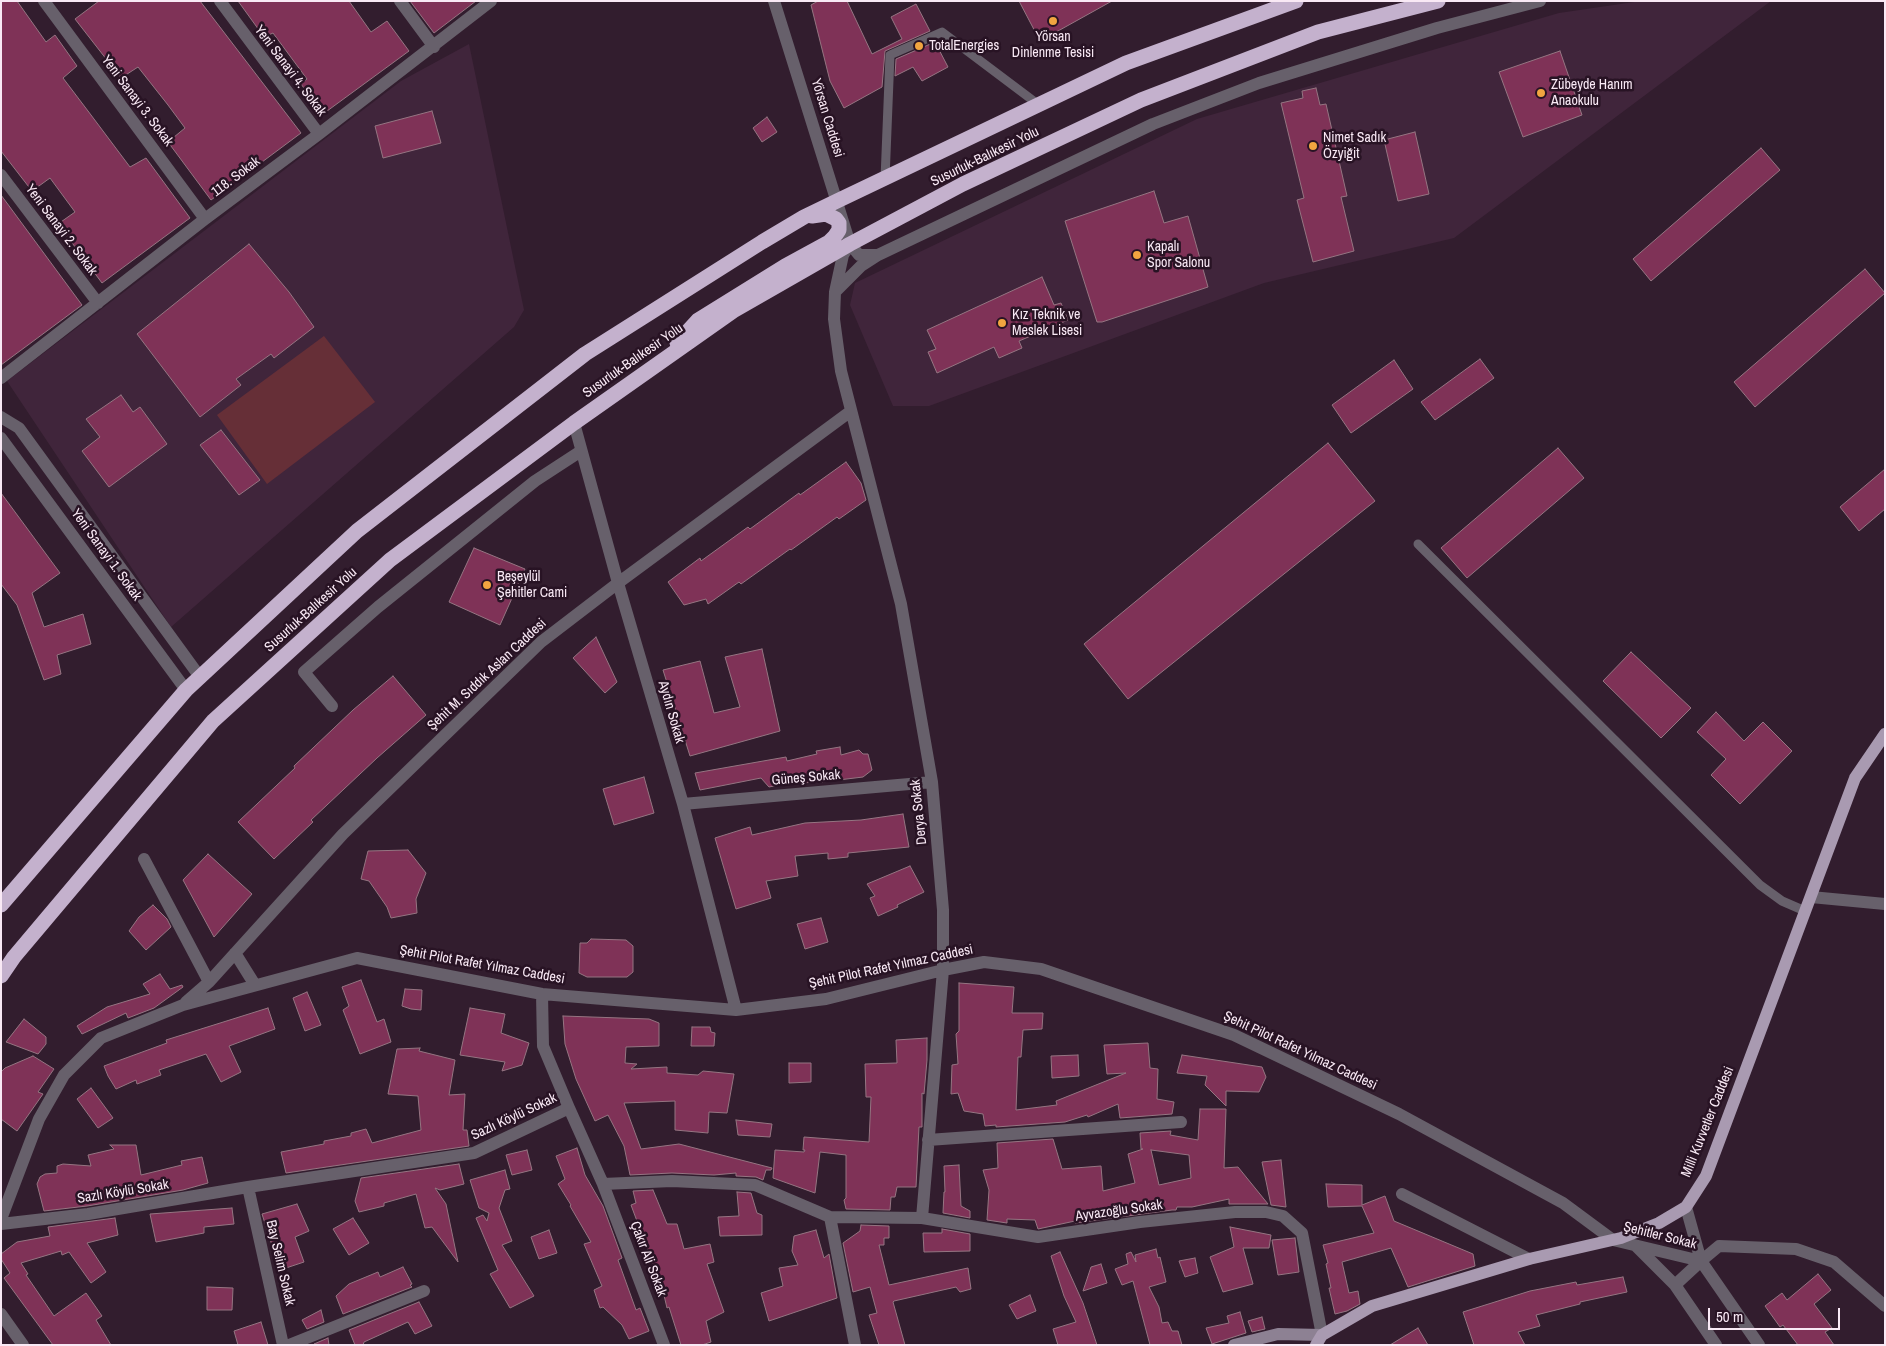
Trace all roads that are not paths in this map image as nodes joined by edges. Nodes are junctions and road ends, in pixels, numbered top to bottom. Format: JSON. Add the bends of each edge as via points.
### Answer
{"nodes":[{"id":1,"x":44,"y":1,"type":"edge"},
{"id":2,"x":220,"y":1,"type":"edge"},
{"id":3,"x":400,"y":1,"type":"edge"},
{"id":4,"x":491,"y":1,"type":"edge"},
{"id":5,"x":774,"y":1,"type":"edge"},
{"id":6,"x":1296,"y":1,"type":"edge"},
{"id":7,"x":1438,"y":1,"type":"edge"},
{"id":8,"x":1540,"y":1,"type":"edge"},
{"id":9,"x":434,"y":47,"type":"junction"},
{"id":10,"x":1039,"y":105,"type":"junction"},
{"id":11,"x":319,"y":134,"type":"junction"},
{"id":12,"x":1,"y":175,"type":"edge"},
{"id":13,"x":885,"y":178,"type":"junction"},
{"id":14,"x":836,"y":201,"type":"junction"},
{"id":15,"x":804,"y":217,"type":"junction"},
{"id":16,"x":205,"y":219,"type":"junction"},
{"id":17,"x":850,"y":244,"type":"junction"},
{"id":18,"x":878,"y":255,"type":"junction"},
{"id":19,"x":835,"y":292,"type":"junction"},
{"id":20,"x":98,"y":303,"type":"junction"},
{"id":21,"x":657,"y":364,"type":"junction"},
{"id":22,"x":1,"y":378,"type":"edge"},
{"id":23,"x":851,"y":411,"type":"junction"},
{"id":24,"x":1,"y":417,"type":"edge"},
{"id":25,"x":574,"y":423,"type":"junction"},
{"id":26,"x":1,"y":438,"type":"edge"},
{"id":27,"x":581,"y":452,"type":"junction"},
{"id":28,"x":1418,"y":544,"type":"dead end"},
{"id":29,"x":618,"y":583,"type":"junction"},
{"id":30,"x":200,"y":677,"type":"junction"},
{"id":31,"x":186,"y":690,"type":"junction"},
{"id":32,"x":332,"y":706,"type":"dead end"},
{"id":33,"x":1885,"y":734,"type":"edge"},
{"id":34,"x":932,"y":782,"type":"junction"},
{"id":35,"x":683,"y":804,"type":"junction"},
{"id":36,"x":144,"y":860,"type":"dead end"},
{"id":37,"x":1810,"y":897,"type":"junction"},
{"id":38,"x":1885,"y":904,"type":"edge"},
{"id":39,"x":1,"y":905,"type":"edge"},
{"id":40,"x":1805,"y":911,"type":"junction"},
{"id":41,"x":236,"y":953,"type":"junction"},
{"id":42,"x":943,"y":970,"type":"junction"},
{"id":43,"x":1,"y":976,"type":"edge"},
{"id":44,"x":209,"y":982,"type":"junction"},
{"id":45,"x":255,"y":985,"type":"junction"},
{"id":46,"x":542,"y":994,"type":"junction"},
{"id":47,"x":182,"y":1005,"type":"junction"},
{"id":48,"x":736,"y":1010,"type":"junction"},
{"id":49,"x":569,"y":1108,"type":"junction"},
{"id":50,"x":1181,"y":1122,"type":"dead end"},
{"id":51,"x":928,"y":1140,"type":"junction"},
{"id":52,"x":603,"y":1184,"type":"junction"},
{"id":53,"x":248,"y":1187,"type":"junction"},
{"id":54,"x":1402,"y":1194,"type":"dead end"},
{"id":55,"x":1686,"y":1207,"type":"junction"},
{"id":56,"x":830,"y":1217,"type":"junction"},
{"id":57,"x":922,"y":1218,"type":"junction"},
{"id":58,"x":1,"y":1219,"type":"edge"},
{"id":59,"x":1,"y":1224,"type":"edge"},
{"id":60,"x":1613,"y":1240,"type":"junction"},
{"id":61,"x":1636,"y":1245,"type":"junction"},
{"id":62,"x":1529,"y":1259,"type":"junction"},
{"id":63,"x":1701,"y":1261,"type":"junction"},
{"id":64,"x":1675,"y":1285,"type":"junction"},
{"id":65,"x":424,"y":1290,"type":"dead end"},
{"id":66,"x":1885,"y":1306,"type":"edge"},
{"id":67,"x":1,"y":1314,"type":"edge"},
{"id":68,"x":1319,"y":1340,"type":"edge"},
{"id":69,"x":23,"y":1345,"type":"edge"},
{"id":70,"x":283,"y":1345,"type":"edge"},
{"id":71,"x":289,"y":1345,"type":"edge"},
{"id":72,"x":664,"y":1345,"type":"edge"},
{"id":73,"x":855,"y":1345,"type":"edge"},
{"id":74,"x":1234,"y":1345,"type":"edge"},
{"id":75,"x":1716,"y":1345,"type":"edge"},
{"id":76,"x":1759,"y":1345,"type":"edge"}],
"edges":[{"from":1,"to":16,"type":"street","name":"Yeni Sanayi 3. Sokak"},
{"from":2,"to":11,"type":"street","name":"Yeni Sanayi 4. Sokak"},
{"from":3,"to":9,"type":"street"},
{"from":4,"to":9,"type":"street","name":"118. Sokak"},
{"from":5,"to":14,"type":"street","name":"Yörsan Caddesi"},
{"from":6,"to":10,"type":"highway","name":"Susurluk-Balıkesir Yolu","via":[[1126,64]]},
{"from":7,"to":17,"type":"highway","name":"Susurluk-Balıkesir Yolu","via":[[1318,32],[1141,100],[963,184]]},
{"from":8,"to":18,"type":"street","via":[[1437,28],[1250,86],[1153,124]]},
{"from":9,"to":11,"type":"street","name":"118. Sokak"},
{"from":10,"to":13,"type":"highway","name":"Susurluk-Balıkesir Yolu"},
{"from":10,"to":13,"type":"lane","via":[[942,32],[890,55]]},
{"from":11,"to":16,"type":"street","name":"118. Sokak"},
{"from":12,"to":20,"type":"street","name":"Yeni Sanayi 2. Sokak"},
{"from":13,"to":14,"type":"highway","name":"Susurluk-Balıkesir Yolu"},
{"from":14,"to":15,"type":"highway","name":"Susurluk-Balıkesir Yolu"},
{"from":14,"to":17,"type":"street","name":"Yörsan Caddesi"},
{"from":15,"to":21,"type":"highway","via":[[826,214],[836,219],[839,230],[829,242],[698,320]]},
{"from":15,"to":30,"type":"highway","name":"Susurluk-Balıkesir Yolu","via":[[585,354],[357,531]]},
{"from":16,"to":20,"type":"street","name":"118. Sokak"},
{"from":17,"to":18,"type":"street","via":[[860,255]]},
{"from":17,"to":19,"type":"street","name":"Derya Sokak","via":[[843,255]]},
{"from":17,"to":21,"type":"highway","name":"Susurluk-Balıkesir Yolu","via":[[733,311]]},
{"from":18,"to":19,"type":"street","via":[[861,266]]},
{"from":19,"to":23,"type":"street","name":"Derya Sokak","via":[[834,319],[841,371]]},
{"from":20,"to":22,"type":"street","name":"118. Sokak"},
{"from":21,"to":25,"type":"highway","name":"Susurluk-Balıkesir Yolu"},
{"from":23,"to":29,"type":"street","name":"Şehit M. Sıddık Aslan Caddesi"},
{"from":23,"to":34,"type":"street","name":"Derya Sokak","via":[[901,604]]},
{"from":24,"to":30,"type":"street","via":[[19,428]]},
{"from":25,"to":27,"type":"street","name":"Aydın Sokak"},
{"from":25,"to":43,"type":"highway","name":"Susurluk-Balıkesir Yolu","via":[[390,560],[213,722]]},
{"from":26,"to":31,"type":"street","name":"Yeni Sanayi 1. Sokak"},
{"from":27,"to":29,"type":"street","name":"Aydın Sokak"},
{"from":27,"to":32,"type":"street","via":[[535,481],[378,607],[304,672]]},
{"from":28,"to":40,"type":"lane","via":[[1760,885],[1782,901]]},
{"from":29,"to":35,"type":"street","name":"Aydın Sokak"},
{"from":29,"to":41,"type":"street","name":"Şehit M. Sıddık Aslan Caddesi","via":[[534,648],[343,834]]},
{"from":30,"to":31,"type":"highway","name":"Susurluk-Balıkesir Yolu"},
{"from":31,"to":39,"type":"highway","name":"Susurluk-Balıkesir Yolu"},
{"from":33,"to":37,"type":"main road","name":"Milli Kuvvetler Caddesi","via":[[1855,778]]},
{"from":34,"to":35,"type":"street","name":"Güneş Sokak"},
{"from":34,"to":42,"type":"street","name":"Derya Sokak","via":[[943,910]]},
{"from":35,"to":48,"type":"street","name":"Aydın Sokak"},
{"from":36,"to":44,"type":"street"},
{"from":37,"to":38,"type":"street"},
{"from":37,"to":40,"type":"main road","name":"Milli Kuvvetler Caddesi"},
{"from":40,"to":55,"type":"main road","name":"Milli Kuvvetler Caddesi","via":[[1706,1176]]},
{"from":41,"to":44,"type":"street","name":"Şehit M. Sıddık Aslan Caddesi"},
{"from":41,"to":45,"type":"street"},
{"from":42,"to":48,"type":"street","name":"Şehit Pilot Rafet Yılmaz Caddesi","via":[[826,999]]},
{"from":42,"to":51,"type":"street","name":"Derya Sokak"},
{"from":42,"to":60,"type":"street","name":"Şehit Pilot Rafet Yılmaz Caddesi","via":[[984,962],[1040,969],[1234,1035],[1416,1123],[1563,1202]]},
{"from":44,"to":47,"type":"street","name":"Şehit M. Sıddık Aslan Caddesi"},
{"from":45,"to":46,"type":"street","name":"Şehit Pilot Rafet Yılmaz Caddesi","via":[[358,958]]},
{"from":45,"to":47,"type":"street","name":"Şehit Pilot Rafet Yılmaz Caddesi"},
{"from":46,"to":48,"type":"street","name":"Şehit Pilot Rafet Yılmaz Caddesi"},
{"from":46,"to":49,"type":"street","via":[[543,1046]]},
{"from":47,"to":58,"type":"street","via":[[101,1038],[64,1075],[39,1120]]},
{"from":49,"to":52,"type":"street","name":"Sazlı Köylü Sokak"},
{"from":49,"to":53,"type":"street","name":"Sazlı Köylü Sokak","via":[[474,1153]]},
{"from":50,"to":51,"type":"street"},
{"from":51,"to":57,"type":"street","name":"Derya Sokak"},
{"from":52,"to":56,"type":"street","via":[[672,1181],[755,1185]]},
{"from":52,"to":72,"type":"street","name":"Çakır Ali Sokak"},
{"from":53,"to":59,"type":"street","name":"Sazlı Köylü Sokak","via":[[88,1214]]},
{"from":53,"to":70,"type":"street","name":"Bay Selim Sokak"},
{"from":54,"to":62,"type":"street"},
{"from":55,"to":60,"type":"main road","name":"Milli Kuvvetler Caddesi","via":[[1659,1224]]},
{"from":55,"to":63,"type":"street"},
{"from":56,"to":57,"type":"street","name":"Ayvazoğlu Sokak"},
{"from":56,"to":73,"type":"street"},
{"from":57,"to":68,"type":"street","name":"Ayvazoğlu Sokak","via":[[1038,1238],[1140,1222],[1235,1212],[1266,1212],[1283,1216],[1302,1232]]},
{"from":60,"to":61,"type":"street","name":"Şehitler Sokak"},
{"from":60,"to":62,"type":"main road","name":"Milli Kuvvetler Caddesi"},
{"from":61,"to":63,"type":"street","name":"Şehitler Sokak"},
{"from":61,"to":64,"type":"street"},
{"from":62,"to":68,"type":"main road","name":"Milli Kuvvetler Caddesi","via":[[1372,1306]]},
{"from":63,"to":64,"type":"street"},
{"from":63,"to":66,"type":"street","name":"Şehitler Sokak","via":[[1719,1246],[1796,1249],[1834,1262]]},
{"from":63,"to":76,"type":"street"},
{"from":64,"to":75,"type":"street"},
{"from":65,"to":71,"type":"street"},
{"from":67,"to":69,"type":"street"},
{"from":68,"to":74,"type":"street","via":[[1278,1334]]}]}
